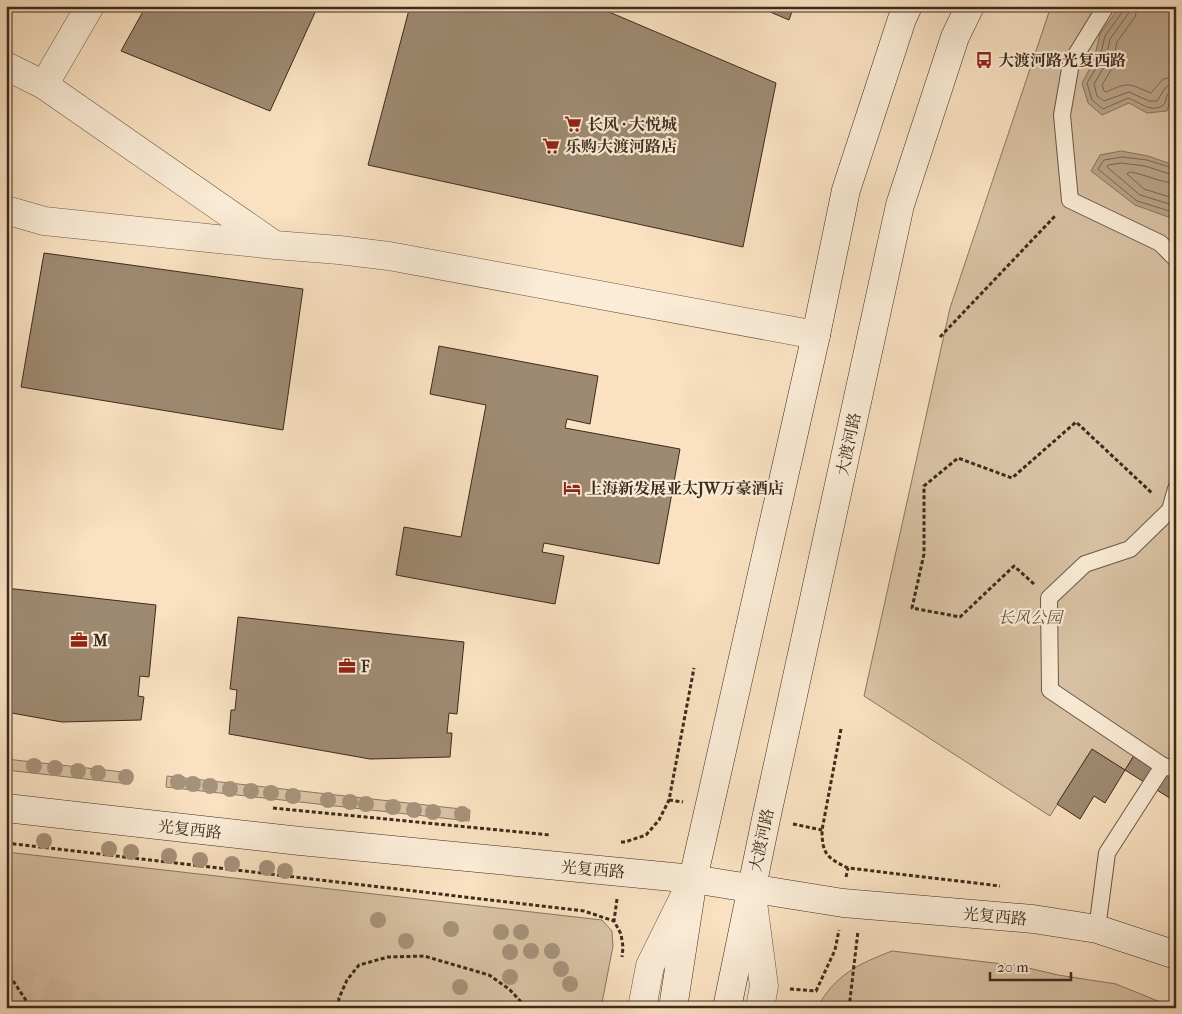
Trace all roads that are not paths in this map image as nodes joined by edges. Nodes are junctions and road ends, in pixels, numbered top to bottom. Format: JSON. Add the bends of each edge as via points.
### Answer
{"nodes":[{"id":1,"x":90,"y":6,"type":"edge"},
{"id":2,"x":908,"y":6,"type":"edge"},
{"id":3,"x":970,"y":6,"type":"edge"},
{"id":4,"x":1106,"y":6,"type":"edge"},
{"id":5,"x":6,"y":66,"type":"edge"},
{"id":6,"x":44,"y":85,"type":"junction"},
{"id":7,"x":6,"y":210,"type":"edge"},
{"id":8,"x":275,"y":245,"type":"junction"},
{"id":9,"x":1176,"y":260,"type":"edge"},
{"id":10,"x":816,"y":335,"type":"junction"},
{"id":11,"x":1176,"y":489,"type":"edge"},
{"id":12,"x":1169,"y":767,"type":"edge"},
{"id":13,"x":6,"y":808,"type":"edge"},
{"id":14,"x":693,"y":879,"type":"junction"},
{"id":15,"x":751,"y":889,"type":"junction"},
{"id":16,"x":1097,"y":930,"type":"junction"},
{"id":17,"x":1176,"y":955,"type":"edge"},
{"id":18,"x":642,"y":1008,"type":"edge"},
{"id":19,"x":673,"y":1008,"type":"edge"},
{"id":20,"x":727,"y":1008,"type":"edge"},
{"id":21,"x":760,"y":1008,"type":"edge"}],
"edges":[{"from":1,"to":6,"type":"street"},
{"from":2,"to":10,"type":"street","via":[[846,190]]},
{"from":3,"to":15,"type":"street","name":"大渡河路","via":[[956,37],[900,205]]},
{"from":4,"to":9,"type":"lane","via":[[1071,63],[1062,115],[1070,200],[1160,243]]},
{"from":5,"to":6,"type":"street"},
{"from":6,"to":8,"type":"street"},
{"from":7,"to":8,"type":"street","via":[[44,222]]},
{"from":8,"to":10,"type":"street","via":[[389,256]]},
{"from":10,"to":14,"type":"street"},
{"from":11,"to":12,"type":"lane","via":[[1170,510],[1130,549],[1085,564],[1049,598],[1050,690]]},
{"from":12,"to":16,"type":"lane","via":[[1107,853]]},
{"from":13,"to":14,"type":"street","name":"光复西路","via":[[300,841]]},
{"from":14,"to":15,"type":"street","name":"光复西路"},
{"from":14,"to":18,"type":"street","via":[[650,966]]},
{"from":14,"to":19,"type":"street"},
{"from":15,"to":16,"type":"street","name":"光复西路","via":[[861,905],[1033,919]]},
{"from":15,"to":20,"type":"street","name":"大渡河路"},
{"from":15,"to":21,"type":"street","name":"大渡河路","via":[[764,986]]},
{"from":16,"to":17,"type":"street","name":"光复西路"}]}
